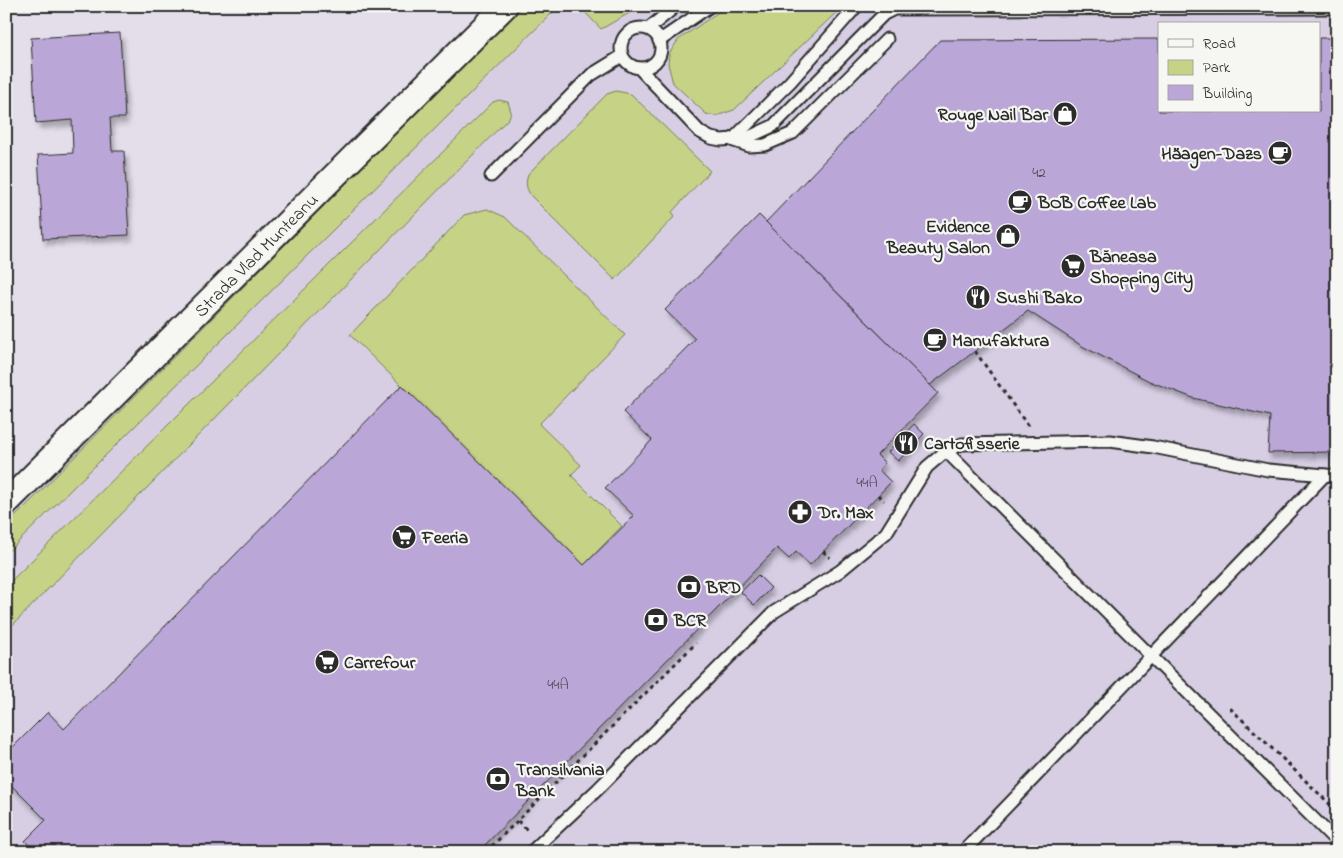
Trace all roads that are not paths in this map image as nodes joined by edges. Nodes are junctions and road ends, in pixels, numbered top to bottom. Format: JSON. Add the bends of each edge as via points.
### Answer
{"nodes":[{"id":1,"x":505,"y":6,"type":"edge"},
{"id":2,"x":676,"y":6,"type":"edge"},
{"id":3,"x":710,"y":6,"type":"edge"},
{"id":4,"x":856,"y":7,"type":"edge"},
{"id":5,"x":1337,"y":8,"type":"edge"},
{"id":6,"x":648,"y":29,"type":"junction"},
{"id":7,"x":887,"y":38,"type":"dead end"},
{"id":8,"x":659,"y":41,"type":"junction"},
{"id":9,"x":622,"y":56,"type":"junction"},
{"id":10,"x":638,"y":68,"type":"junction"},
{"id":11,"x":732,"y":140,"type":"junction"},
{"id":12,"x":491,"y":176,"type":"dead end"},
{"id":13,"x":946,"y":451,"type":"junction"},
{"id":14,"x":1331,"y":476,"type":"edge"},
{"id":15,"x":6,"y":503,"type":"edge"},
{"id":16,"x":1152,"y":657,"type":"junction"},
{"id":17,"x":1337,"y":842,"type":"edge"},
{"id":18,"x":530,"y":852,"type":"edge"},
{"id":19,"x":962,"y":852,"type":"edge"}],
"edges":[{"from":1,"to":15,"type":"street","name":"Strada Vlad Munteanu"},
{"from":2,"to":6,"type":"lane"},
{"from":3,"to":8,"type":"lane"},
{"from":4,"to":11,"type":"lane"},
{"from":5,"to":11,"type":"lane","via":[[894,9],[884,14],[773,126],[760,134]]},
{"from":6,"to":8,"type":"lane"},
{"from":6,"to":9,"type":"lane","via":[[636,28],[626,34],[621,44]]},
{"from":7,"to":11,"type":"lane","via":[[788,136],[755,146]]},
{"from":8,"to":10,"type":"lane","via":[[661,47],[657,60],[652,65]]},
{"from":9,"to":10,"type":"lane"},
{"from":9,"to":12,"type":"lane","via":[[591,75]]},
{"from":10,"to":11,"type":"lane","via":[[700,132],[721,140]]},
{"from":13,"to":14,"type":"lane","via":[[962,444],[1110,441],[1268,470]]},
{"from":13,"to":16,"type":"lane"},
{"from":13,"to":18,"type":"lane","via":[[927,467],[886,533],[840,571],[774,612],[598,789]]},
{"from":14,"to":16,"type":"lane"},
{"from":16,"to":17,"type":"lane"},
{"from":16,"to":19,"type":"lane"}]}
